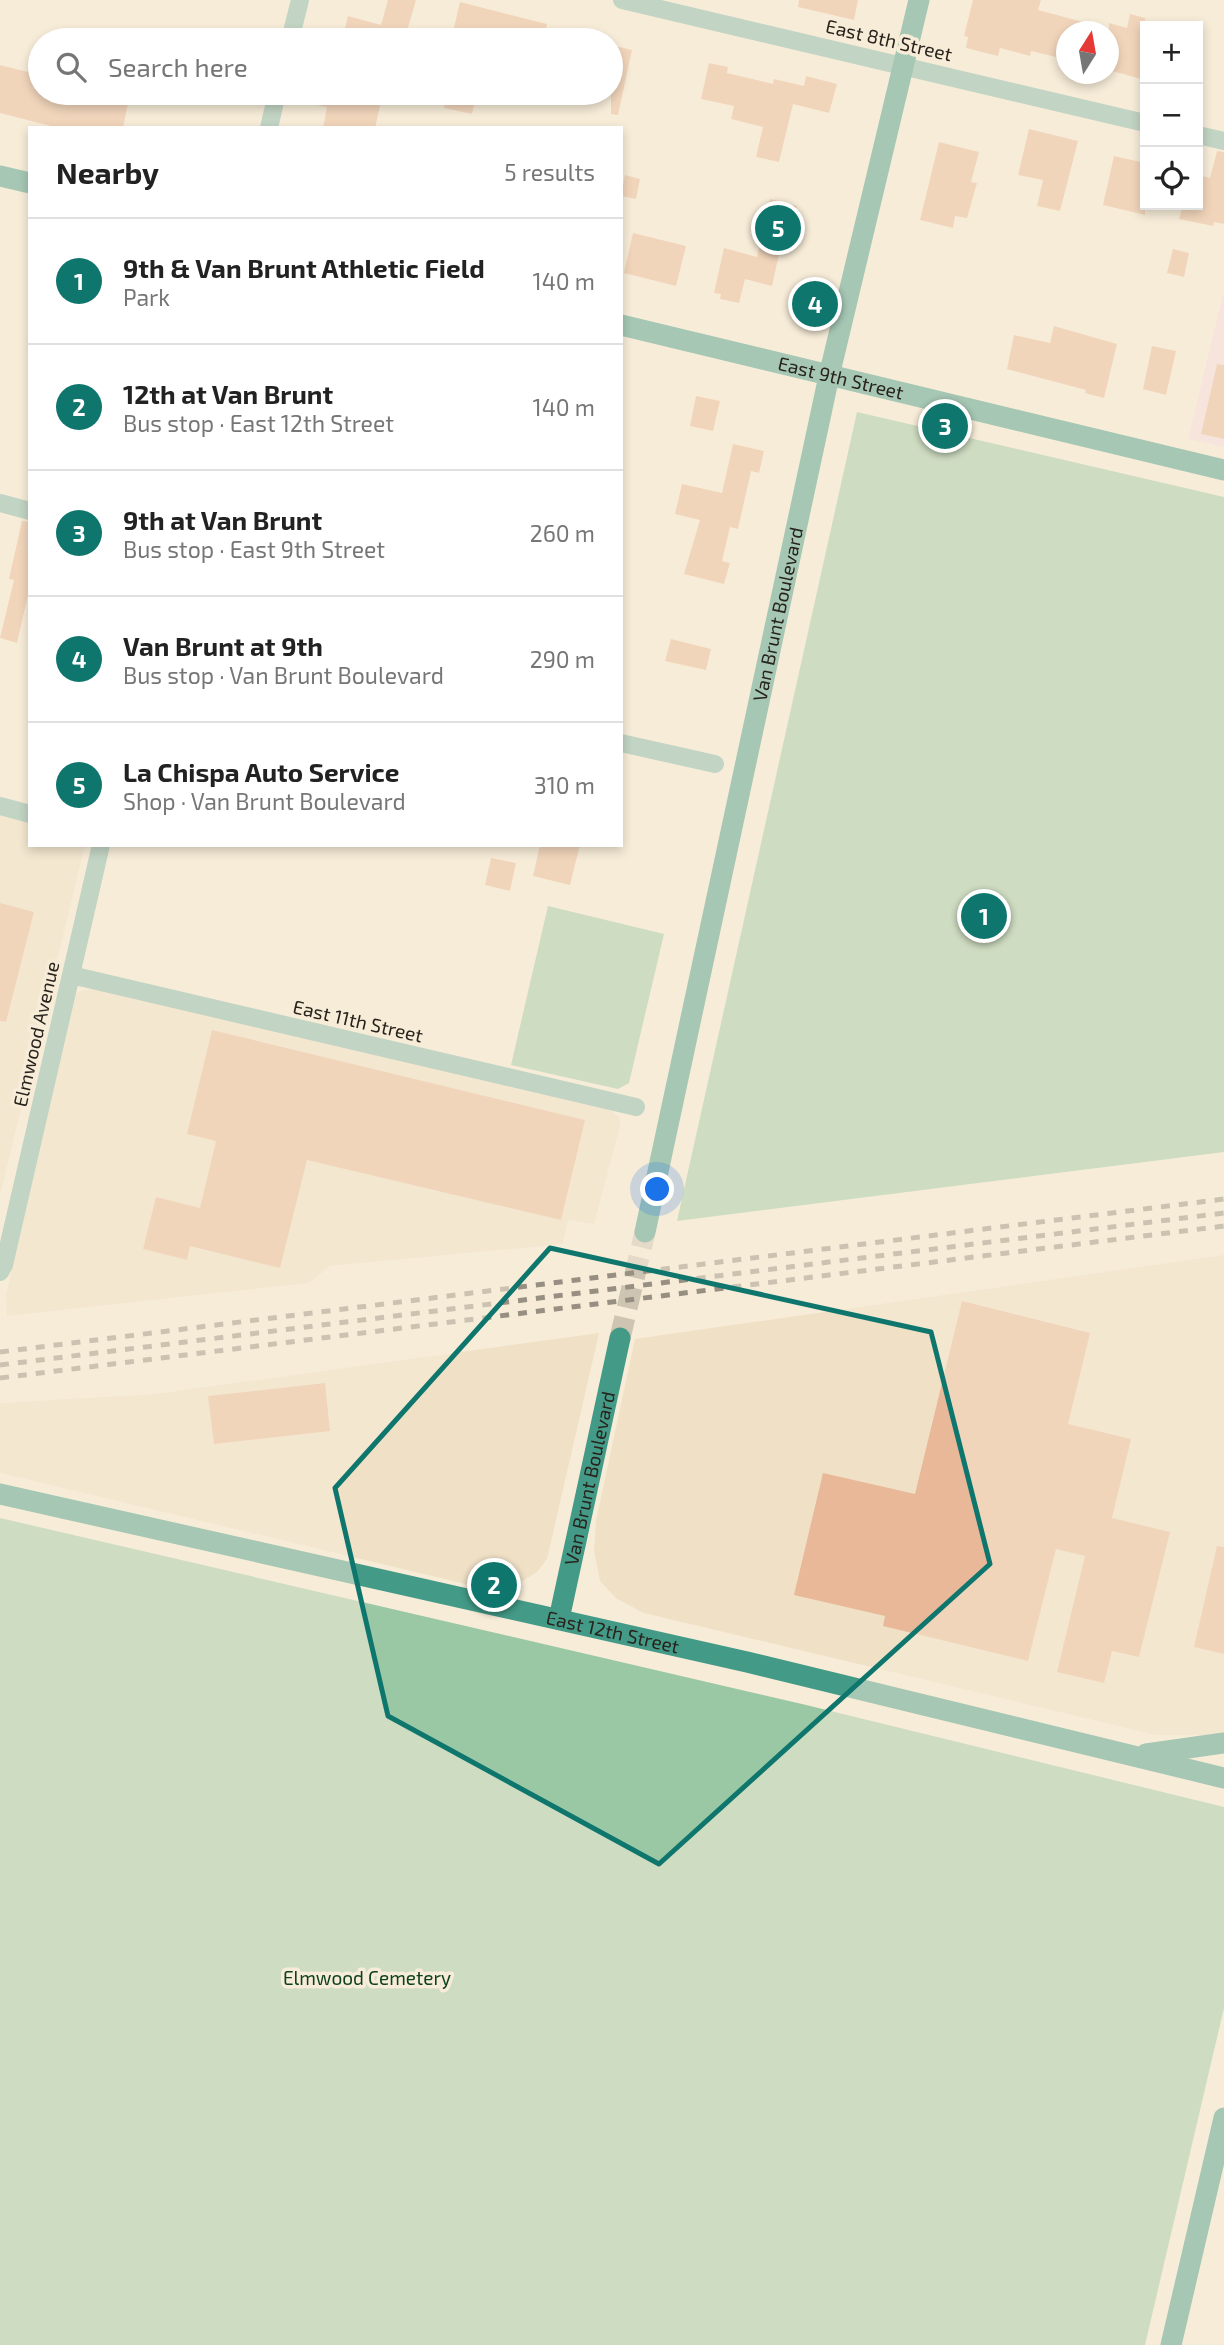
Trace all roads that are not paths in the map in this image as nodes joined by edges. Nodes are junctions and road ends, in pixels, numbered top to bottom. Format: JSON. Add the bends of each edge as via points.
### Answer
{"nodes":[{"id":1,"x":300,"y":0,"type":"edge"},
{"id":2,"x":622,"y":0,"type":"edge"},
{"id":3,"x":919,"y":0,"type":"edge"},
{"id":4,"x":293,"y":28,"type":"edge"},
{"id":5,"x":904,"y":65,"type":"junction"},
{"id":6,"x":274,"y":105,"type":"edge"},
{"id":7,"x":1140,"y":121,"type":"edge"},
{"id":8,"x":269,"y":126,"type":"edge"},
{"id":9,"x":1203,"y":136,"type":"edge"},
{"id":10,"x":1224,"y":141,"type":"edge"},
{"id":11,"x":0,"y":176,"type":"edge"},
{"id":12,"x":28,"y":183,"type":"edge"},
{"id":13,"x":623,"y":326,"type":"edge"},
{"id":14,"x":829,"y":376,"type":"junction"},
{"id":15,"x":1224,"y":470,"type":"edge"},
{"id":16,"x":0,"y":503,"type":"edge"},
{"id":17,"x":28,"y":510,"type":"edge"},
{"id":18,"x":623,"y":743,"type":"edge"},
{"id":19,"x":715,"y":764,"type":"dead end"},
{"id":20,"x":0,"y":806,"type":"edge"},
{"id":21,"x":28,"y":813,"type":"edge"},
{"id":22,"x":101,"y":847,"type":"edge"},
{"id":23,"x":71,"y":975,"type":"junction"},
{"id":24,"x":636,"y":1107,"type":"dead end"},
{"id":25,"x":645,"y":1232,"type":"tunnel mouth"},
{"id":26,"x":0,"y":1272,"type":"edge"},
{"id":27,"x":620,"y":1338,"type":"tunnel mouth"},
{"id":28,"x":0,"y":1494,"type":"edge"},
{"id":29,"x":559,"y":1619,"type":"junction"},
{"id":30,"x":1224,"y":1743,"type":"edge"},
{"id":31,"x":1134,"y":1755,"type":"junction"},
{"id":32,"x":1224,"y":1778,"type":"edge"},
{"id":33,"x":1224,"y":2118,"type":"edge"},
{"id":34,"x":1171,"y":2345,"type":"edge"}],
"edges":[{"from":1,"to":4,"type":"street"},
{"from":2,"to":5,"type":"street","name":"East 8th Street"},
{"from":3,"to":5,"type":"street","name":"Van Brunt Boulevard"},
{"from":5,"to":7,"type":"street","name":"East 8th Street"},
{"from":5,"to":14,"type":"street","name":"Van Brunt Boulevard"},
{"from":6,"to":8,"type":"street"},
{"from":9,"to":10,"type":"street"},
{"from":11,"to":12,"type":"street"},
{"from":13,"to":14,"type":"street","name":"East 9th Street"},
{"from":14,"to":15,"type":"street","name":"East 9th Street"},
{"from":14,"to":25,"type":"street","name":"Van Brunt Boulevard"},
{"from":16,"to":17,"type":"street"},
{"from":18,"to":19,"type":"street"},
{"from":20,"to":21,"type":"street"},
{"from":22,"to":23,"type":"street","name":"Elmwood Avenue"},
{"from":23,"to":24,"type":"street","name":"East 11th Street"},
{"from":23,"to":26,"type":"street","name":"Elmwood Avenue"},
{"from":27,"to":29,"type":"street","name":"Van Brunt Boulevard"},
{"from":28,"to":29,"type":"street","name":"East 12th Street"},
{"from":29,"to":31,"type":"street","name":"East 12th Street"},
{"from":30,"to":31,"type":"street"},
{"from":31,"to":32,"type":"street","name":"East 12th Street"},
{"from":33,"to":34,"type":"street"}]}
